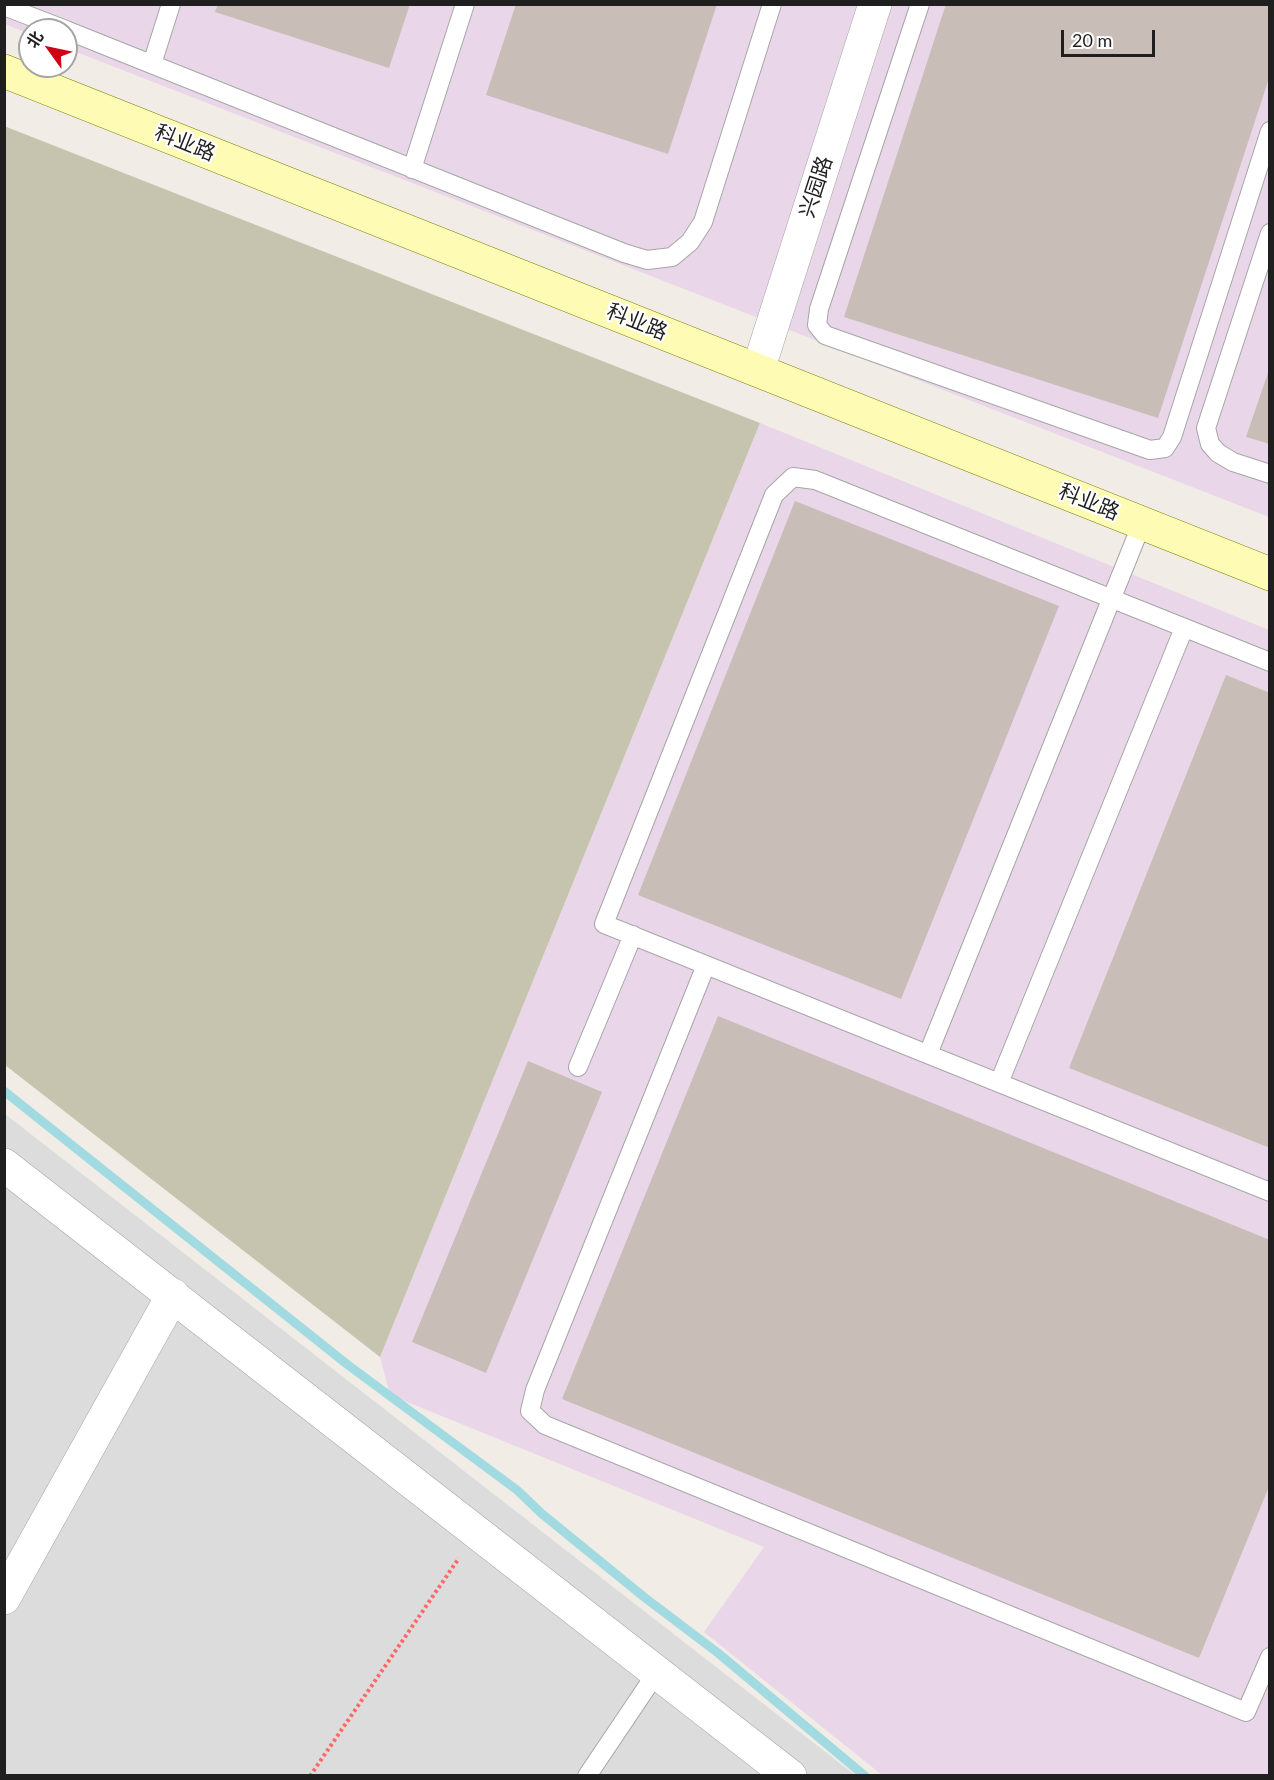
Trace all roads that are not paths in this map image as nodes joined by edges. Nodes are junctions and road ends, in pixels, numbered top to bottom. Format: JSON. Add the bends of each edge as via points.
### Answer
{"nodes":[{"id":1,"x":171,"y":4,"type":"edge"},
{"id":2,"x":465,"y":4,"type":"edge"},
{"id":3,"x":772,"y":4,"type":"edge"},
{"id":4,"x":875,"y":4,"type":"edge"},
{"id":5,"x":920,"y":4,"type":"edge"},
{"id":6,"x":4,"y":6,"type":"edge"},
{"id":7,"x":35,"y":18,"type":"edge"},
{"id":8,"x":78,"y":35,"type":"edge"},
{"id":9,"x":152,"y":64,"type":"junction"},
{"id":10,"x":4,"y":71,"type":"edge"},
{"id":11,"x":1269,"y":131,"type":"edge"},
{"id":12,"x":412,"y":169,"type":"junction"},
{"id":13,"x":1269,"y":233,"type":"edge"},
{"id":14,"x":758,"y":370,"type":"junction"},
{"id":15,"x":1269,"y":474,"type":"edge"},
{"id":16,"x":1142,"y":523,"type":"junction"},
{"id":17,"x":1269,"y":574,"type":"edge"},
{"id":18,"x":1112,"y":599,"type":"junction"},
{"id":19,"x":1185,"y":628,"type":"junction"},
{"id":20,"x":1269,"y":663,"type":"edge"},
{"id":21,"x":633,"y":935,"type":"junction"},
{"id":22,"x":706,"y":965,"type":"junction"},
{"id":23,"x":928,"y":1054,"type":"junction"},
{"id":24,"x":578,"y":1067,"type":"dead end"},
{"id":25,"x":999,"y":1083,"type":"junction"},
{"id":26,"x":4,"y":1165,"type":"edge"},
{"id":27,"x":1269,"y":1192,"type":"edge"},
{"id":28,"x":173,"y":1295,"type":"junction"},
{"id":29,"x":4,"y":1598,"type":"edge"},
{"id":30,"x":1269,"y":1657,"type":"edge"},
{"id":31,"x":657,"y":1672,"type":"junction"},
{"id":32,"x":587,"y":1776,"type":"edge"},
{"id":33,"x":790,"y":1776,"type":"edge"}],
"edges":[{"from":1,"to":9,"type":"lane"},
{"from":2,"to":12,"type":"lane"},
{"from":3,"to":12,"type":"lane","via":[[703,222],[690,242],[672,257],[646,260],[624,253]]},
{"from":4,"to":14,"type":"street","name":"兴园路"},
{"from":5,"to":11,"type":"lane","via":[[819,309],[818,325],[825,335],[1150,450],[1165,448],[1172,437]]},
{"from":6,"to":7,"type":"lane"},
{"from":8,"to":9,"type":"lane"},
{"from":9,"to":12,"type":"lane"},
{"from":10,"to":14,"type":"street","name":"科业路"},
{"from":13,"to":15,"type":"lane","via":[[1206,428],[1210,444],[1218,453]]},
{"from":14,"to":16,"type":"street","name":"科业路"},
{"from":16,"to":17,"type":"street","name":"科业路"},
{"from":16,"to":18,"type":"lane"},
{"from":18,"to":19,"type":"lane"},
{"from":18,"to":21,"type":"lane","via":[[815,480],[793,477],[774,495],[604,924]]},
{"from":18,"to":23,"type":"lane"},
{"from":19,"to":20,"type":"lane"},
{"from":19,"to":25,"type":"lane"},
{"from":21,"to":22,"type":"lane"},
{"from":21,"to":24,"type":"lane"},
{"from":22,"to":23,"type":"lane"},
{"from":22,"to":30,"type":"lane","via":[[535,1390],[530,1411],[545,1425],[1246,1712]]},
{"from":23,"to":25,"type":"lane"},
{"from":25,"to":27,"type":"lane"},
{"from":26,"to":28,"type":"street"},
{"from":28,"to":29,"type":"street"},
{"from":28,"to":31,"type":"street"},
{"from":31,"to":32,"type":"lane"},
{"from":31,"to":33,"type":"street"}]}
